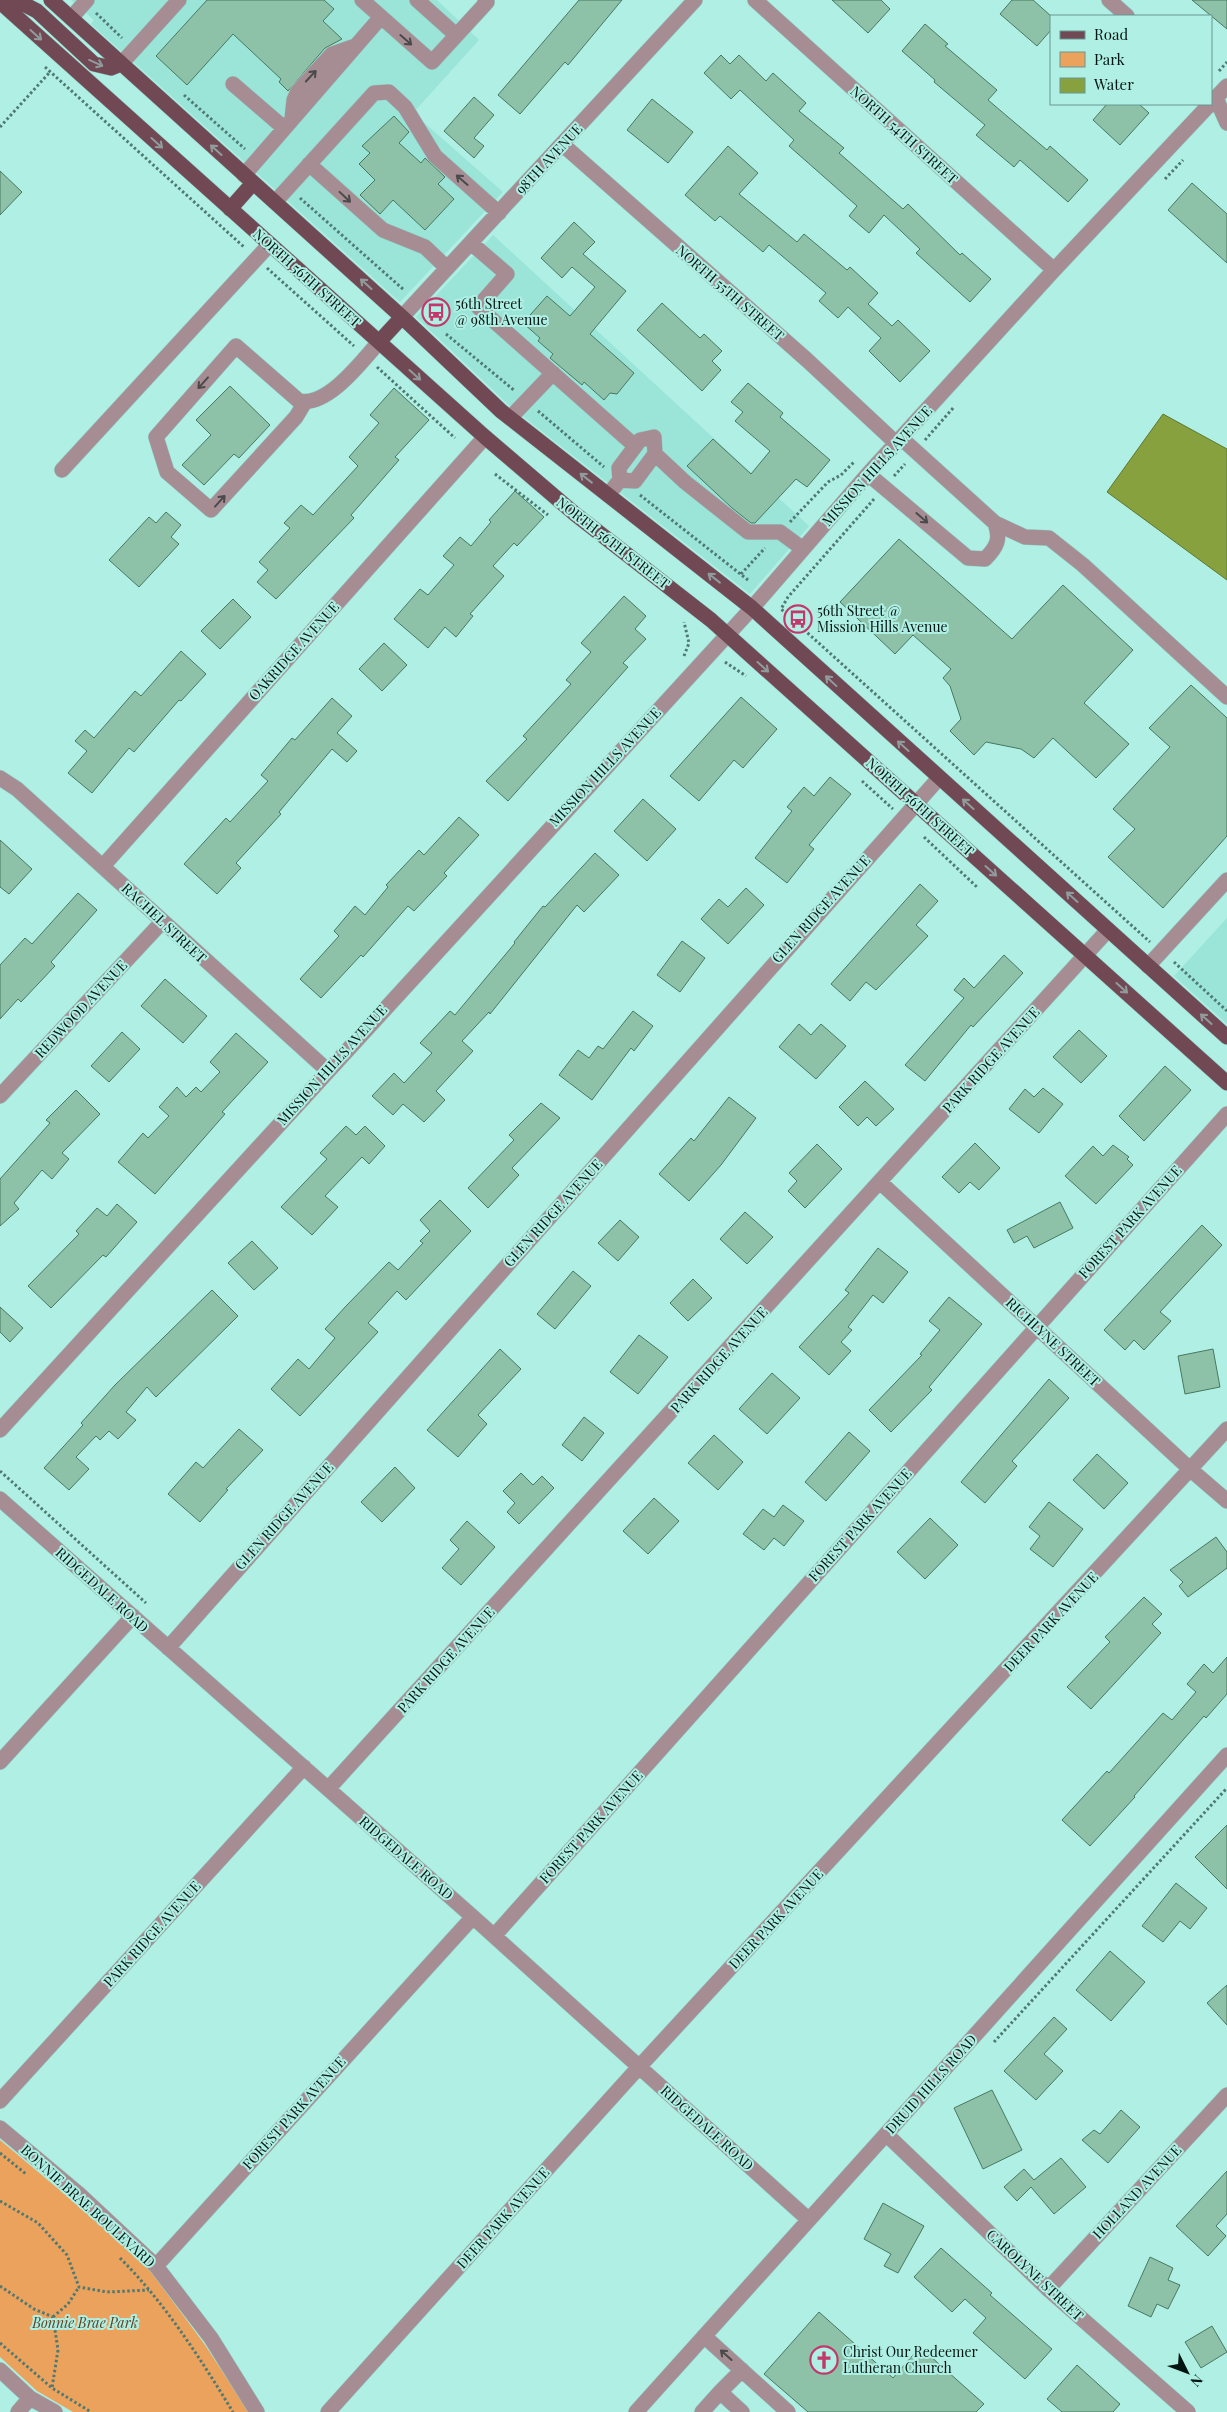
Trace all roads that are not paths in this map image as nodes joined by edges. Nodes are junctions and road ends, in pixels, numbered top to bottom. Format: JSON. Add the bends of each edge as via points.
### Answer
{"nodes":[{"id":1,"x":51,"y":0,"type":"edge"},
{"id":2,"x":179,"y":0,"type":"edge"},
{"id":3,"x":362,"y":0,"type":"edge"},
{"id":4,"x":417,"y":0,"type":"edge"},
{"id":5,"x":695,"y":0,"type":"edge"},
{"id":6,"x":755,"y":0,"type":"edge"},
{"id":7,"x":1109,"y":0,"type":"edge"},
{"id":8,"x":0,"y":1,"type":"edge"},
{"id":9,"x":86,"y":1,"type":"edge"},
{"id":10,"x":486,"y":1,"type":"edge"},
{"id":11,"x":1126,"y":15,"type":"edge"},
{"id":12,"x":381,"y":17,"type":"junction"},
{"id":13,"x":71,"y":18,"type":"junction"},
{"id":14,"x":456,"y":35,"type":"junction"},
{"id":15,"x":121,"y":64,"type":"junction"},
{"id":16,"x":233,"y":84,"type":"dead end"},
{"id":17,"x":1227,"y":86,"type":"edge"},
{"id":18,"x":1218,"y":97,"type":"edge"},
{"id":19,"x":1210,"y":105,"type":"edge"},
{"id":20,"x":288,"y":123,"type":"junction"},
{"id":21,"x":1227,"y":123,"type":"edge"},
{"id":22,"x":562,"y":144,"type":"junction"},
{"id":23,"x":309,"y":164,"type":"junction"},
{"id":24,"x":248,"y":179,"type":"junction"},
{"id":25,"x":275,"y":202,"type":"junction"},
{"id":26,"x":230,"y":209,"type":"junction"},
{"id":27,"x":499,"y":213,"type":"junction"},
{"id":28,"x":471,"y":243,"type":"junction"},
{"id":29,"x":270,"y":244,"type":"junction"},
{"id":30,"x":447,"y":268,"type":"junction"},
{"id":31,"x":1054,"y":270,"type":"junction"},
{"id":32,"x":402,"y":316,"type":"junction"},
{"id":33,"x":379,"y":342,"type":"junction"},
{"id":34,"x":552,"y":373,"type":"junction"},
{"id":35,"x":305,"y":402,"type":"junction"},
{"id":36,"x":510,"y":418,"type":"junction"},
{"id":37,"x":485,"y":437,"type":"junction"},
{"id":38,"x":898,"y":441,"type":"junction"},
{"id":39,"x":635,"y":446,"type":"junction"},
{"id":40,"x":655,"y":454,"type":"junction"},
{"id":41,"x":62,"y":470,"type":"dead end"},
{"id":42,"x":868,"y":474,"type":"junction"},
{"id":43,"x":620,"y":480,"type":"junction"},
{"id":44,"x":608,"y":495,"type":"junction"},
{"id":45,"x":995,"y":523,"type":"junction"},
{"id":46,"x":803,"y":549,"type":"junction"},
{"id":47,"x":752,"y":608,"type":"junction"},
{"id":48,"x":727,"y":635,"type":"junction"},
{"id":49,"x":1227,"y":697,"type":"edge"},
{"id":50,"x":0,"y":778,"type":"edge"},
{"id":51,"x":939,"y":778,"type":"junction"},
{"id":52,"x":916,"y":803,"type":"junction"},
{"id":53,"x":102,"y":866,"type":"junction"},
{"id":54,"x":1227,"y":880,"type":"edge"},
{"id":55,"x":162,"y":922,"type":"junction"},
{"id":56,"x":1108,"y":930,"type":"junction"},
{"id":57,"x":1086,"y":956,"type":"junction"},
{"id":58,"x":1148,"y":966,"type":"junction"},
{"id":59,"x":1227,"y":1037,"type":"edge"},
{"id":60,"x":327,"y":1070,"type":"junction"},
{"id":61,"x":1227,"y":1082,"type":"edge"},
{"id":62,"x":0,"y":1096,"type":"edge"},
{"id":63,"x":1227,"y":1114,"type":"edge"},
{"id":64,"x":881,"y":1183,"type":"junction"},
{"id":65,"x":1037,"y":1326,"type":"junction"},
{"id":66,"x":1227,"y":1429,"type":"edge"},
{"id":67,"x":0,"y":1430,"type":"edge"},
{"id":68,"x":1191,"y":1470,"type":"junction"},
{"id":69,"x":0,"y":1499,"type":"edge"},
{"id":70,"x":1227,"y":1500,"type":"edge"},
{"id":71,"x":133,"y":1616,"type":"junction"},
{"id":72,"x":168,"y":1648,"type":"junction"},
{"id":73,"x":1227,"y":1755,"type":"edge"},
{"id":74,"x":0,"y":1762,"type":"edge"},
{"id":75,"x":304,"y":1767,"type":"junction"},
{"id":76,"x":328,"y":1789,"type":"junction"},
{"id":77,"x":473,"y":1917,"type":"junction"},
{"id":78,"x":494,"y":1936,"type":"junction"},
{"id":79,"x":639,"y":2067,"type":"junction"},
{"id":80,"x":1227,"y":2095,"type":"edge"},
{"id":81,"x":0,"y":2101,"type":"edge"},
{"id":82,"x":0,"y":2128,"type":"edge"},
{"id":83,"x":886,"y":2134,"type":"junction"},
{"id":84,"x":809,"y":2220,"type":"junction"},
{"id":85,"x":156,"y":2266,"type":"junction"},
{"id":86,"x":1048,"y":2288,"type":"junction"},
{"id":87,"x":704,"y":2336,"type":"junction"},
{"id":88,"x":0,"y":2370,"type":"edge"},
{"id":89,"x":742,"y":2370,"type":"junction"},
{"id":90,"x":720,"y":2392,"type":"junction"},
{"id":91,"x":30,"y":2398,"type":"junction"},
{"id":92,"x":640,"y":2411,"type":"edge"},
{"id":93,"x":18,"y":2412,"type":"edge"},
{"id":94,"x":55,"y":2412,"type":"edge"},
{"id":95,"x":257,"y":2412,"type":"edge"},
{"id":96,"x":328,"y":2412,"type":"edge"},
{"id":97,"x":702,"y":2412,"type":"edge"},
{"id":98,"x":742,"y":2412,"type":"edge"},
{"id":99,"x":788,"y":2412,"type":"edge"},
{"id":100,"x":1188,"y":2412,"type":"edge"}],
"edges":[{"from":1,"to":13,"type":"main road"},
{"from":2,"to":15,"type":"street"},
{"from":3,"to":12,"type":"street"},
{"from":4,"to":14,"type":"street"},
{"from":5,"to":22,"type":"street","name":"98TH AVENUE"},
{"from":6,"to":31,"type":"street","name":"NORTH 54TH STREET"},
{"from":7,"to":11,"type":"street"},
{"from":8,"to":15,"type":"main road","one_way":true,"via":[[18,1],[36,11],[94,64],[112,68]]},
{"from":8,"to":26,"type":"main road","name":"NORTH 56TH STREET","one_way":true},
{"from":9,"to":13,"type":"street"},
{"from":10,"to":14,"type":"street"},
{"from":12,"to":14,"type":"street","one_way":true,"via":[[432,62]]},
{"from":12,"to":20,"type":"street"},
{"from":13,"to":15,"type":"main road"},
{"from":24,"to":15,"type":"main road","one_way":true},
{"from":16,"to":20,"type":"street"},
{"from":17,"to":18,"type":"street","name":"MISSION HILLS AVENUE"},
{"from":18,"to":21,"type":"street"},
{"from":19,"to":31,"type":"street","name":"MISSION HILLS AVENUE"},
{"from":20,"to":24,"type":"street"},
{"from":22,"to":27,"type":"street","name":"98TH AVENUE"},
{"from":22,"to":38,"type":"street","name":"NORTH 55TH STREET"},
{"from":23,"to":25,"type":"street"},
{"from":27,"to":23,"type":"street","one_way":true,"via":[[435,156],[412,118],[389,92],[374,93]]},
{"from":23,"to":30,"type":"street","one_way":true,"via":[[383,230],[425,247]]},
{"from":24,"to":25,"type":"main road"},
{"from":24,"to":26,"type":"main road"},
{"from":32,"to":25,"type":"main road","one_way":true},
{"from":26,"to":29,"type":"main road","name":"NORTH 56TH STREET"},
{"from":27,"to":28,"type":"street","name":"98TH AVENUE"},
{"from":28,"to":30,"type":"street","name":"98TH AVENUE"},
{"from":28,"to":34,"type":"street","via":[[507,274],[478,307]]},
{"from":29,"to":33,"type":"main road","name":"NORTH 56TH STREET"},
{"from":29,"to":41,"type":"street"},
{"from":30,"to":32,"type":"street","name":"98TH AVENUE"},
{"from":31,"to":38,"type":"street","name":"MISSION HILLS AVENUE"},
{"from":32,"to":33,"type":"main road"},
{"from":32,"to":36,"type":"main road"},
{"from":33,"to":35,"type":"street","via":[[335,390]]},
{"from":33,"to":37,"type":"main road","name":"NORTH 56TH STREET","one_way":true},
{"from":34,"to":36,"type":"street"},
{"from":34,"to":39,"type":"street"},
{"from":35,"to":35,"type":"street","one_way":true,"via":[[299,401],[236,346],[156,436],[166,472],[212,510],[296,417]]},
{"from":44,"to":36,"type":"main road","one_way":true},
{"from":37,"to":48,"type":"main road","name":"NORTH 56TH STREET","via":[[575,514]]},
{"from":37,"to":53,"type":"street","name":"OAKRIDGE AVENUE"},
{"from":38,"to":42,"type":"street","name":"MISSION HILLS AVENUE"},
{"from":38,"to":45,"type":"street","name":"NORTH 55TH STREET","via":[[916,451]]},
{"from":39,"to":40,"type":"street","via":[[640,440],[654,438]]},
{"from":39,"to":43,"type":"street","via":[[619,468]]},
{"from":40,"to":43,"type":"street","via":[[634,481]]},
{"from":40,"to":46,"type":"street","via":[[748,532],[780,532]]},
{"from":42,"to":45,"type":"street","one_way":true,"via":[[968,558],[985,559],[996,548],[999,534]]},
{"from":42,"to":46,"type":"street","name":"MISSION HILLS AVENUE"},
{"from":43,"to":44,"type":"street"},
{"from":47,"to":44,"type":"main road","one_way":true},
{"from":45,"to":49,"type":"street","name":"NORTH 55TH STREET","via":[[1025,537],[1049,538],[1084,565]]},
{"from":46,"to":47,"type":"street","name":"MISSION HILLS AVENUE"},
{"from":47,"to":48,"type":"street","name":"MISSION HILLS AVENUE"},
{"from":51,"to":47,"type":"main road","one_way":true},
{"from":48,"to":52,"type":"main road","name":"NORTH 56TH STREET","one_way":true},
{"from":48,"to":60,"type":"street","name":"MISSION HILLS AVENUE"},
{"from":50,"to":53,"type":"street","name":"RACHEL STREET","via":[[17,788]]},
{"from":51,"to":52,"type":"street","name":"GLEN RIDGE AVENUE"},
{"from":56,"to":51,"type":"main road","one_way":true},
{"from":52,"to":57,"type":"main road","name":"NORTH 56TH STREET","one_way":true},
{"from":52,"to":72,"type":"street","name":"GLEN RIDGE AVENUE"},
{"from":53,"to":55,"type":"street","name":"RACHEL STREET"},
{"from":54,"to":58,"type":"street"},
{"from":55,"to":60,"type":"street","name":"RACHEL STREET"},
{"from":55,"to":62,"type":"street","name":"REDWOOD AVENUE"},
{"from":56,"to":57,"type":"street","name":"PARK RIDGE AVENUE"},
{"from":56,"to":58,"type":"main road"},
{"from":57,"to":61,"type":"main road","name":"NORTH 56TH STREET","one_way":true},
{"from":57,"to":64,"type":"street","name":"PARK RIDGE AVENUE"},
{"from":59,"to":58,"type":"main road","one_way":true},
{"from":60,"to":67,"type":"street","name":"MISSION HILLS AVENUE"},
{"from":63,"to":65,"type":"street","name":"FOREST PARK AVENUE"},
{"from":64,"to":65,"type":"street","name":"RICHLYNE STREET"},
{"from":64,"to":76,"type":"street","name":"PARK RIDGE AVENUE"},
{"from":65,"to":68,"type":"street","name":"RICHLYNE STREET"},
{"from":65,"to":78,"type":"street","name":"FOREST PARK AVENUE"},
{"from":66,"to":68,"type":"street","name":"DEER PARK AVENUE"},
{"from":68,"to":70,"type":"street","name":"RICHLYNE STREET"},
{"from":68,"to":79,"type":"street","name":"DEER PARK AVENUE"},
{"from":69,"to":71,"type":"street","name":"RIDGEDALE ROAD"},
{"from":71,"to":72,"type":"street","name":"RIDGEDALE ROAD"},
{"from":71,"to":74,"type":"street"},
{"from":72,"to":75,"type":"street","name":"RIDGEDALE ROAD"},
{"from":73,"to":83,"type":"street","name":"DRUID HILLS ROAD"},
{"from":75,"to":76,"type":"street","name":"RIDGEDALE ROAD"},
{"from":75,"to":81,"type":"street","name":"PARK RIDGE AVENUE"},
{"from":76,"to":77,"type":"street","name":"RIDGEDALE ROAD"},
{"from":77,"to":78,"type":"street","name":"RIDGEDALE ROAD"},
{"from":77,"to":85,"type":"street","name":"FOREST PARK AVENUE"},
{"from":78,"to":79,"type":"street","name":"RIDGEDALE ROAD"},
{"from":79,"to":84,"type":"street","name":"RIDGEDALE ROAD"},
{"from":79,"to":96,"type":"street","name":"DEER PARK AVENUE"},
{"from":80,"to":86,"type":"street","name":"HOLLAND AVENUE"},
{"from":82,"to":85,"type":"street","name":"BONNIE BRAE BOULEVARD","via":[[80,2195]]},
{"from":83,"to":84,"type":"street","name":"DRUID HILLS ROAD"},
{"from":83,"to":86,"type":"street","name":"CAROLYNE STREET"},
{"from":84,"to":87,"type":"street","name":"DRUID HILLS ROAD"},
{"from":85,"to":95,"type":"street","name":"BONNIE BRAE BOULEVARD","via":[[211,2338]]},
{"from":86,"to":100,"type":"street","name":"CAROLYNE STREET"},
{"from":89,"to":87,"type":"street","one_way":true},
{"from":87,"to":92,"type":"street","name":"DRUID HILLS ROAD"},
{"from":88,"to":91,"type":"street"},
{"from":89,"to":90,"type":"street"},
{"from":89,"to":99,"type":"street"},
{"from":90,"to":97,"type":"street"},
{"from":90,"to":98,"type":"street"},
{"from":91,"to":93,"type":"street"},
{"from":91,"to":94,"type":"street"}]}
